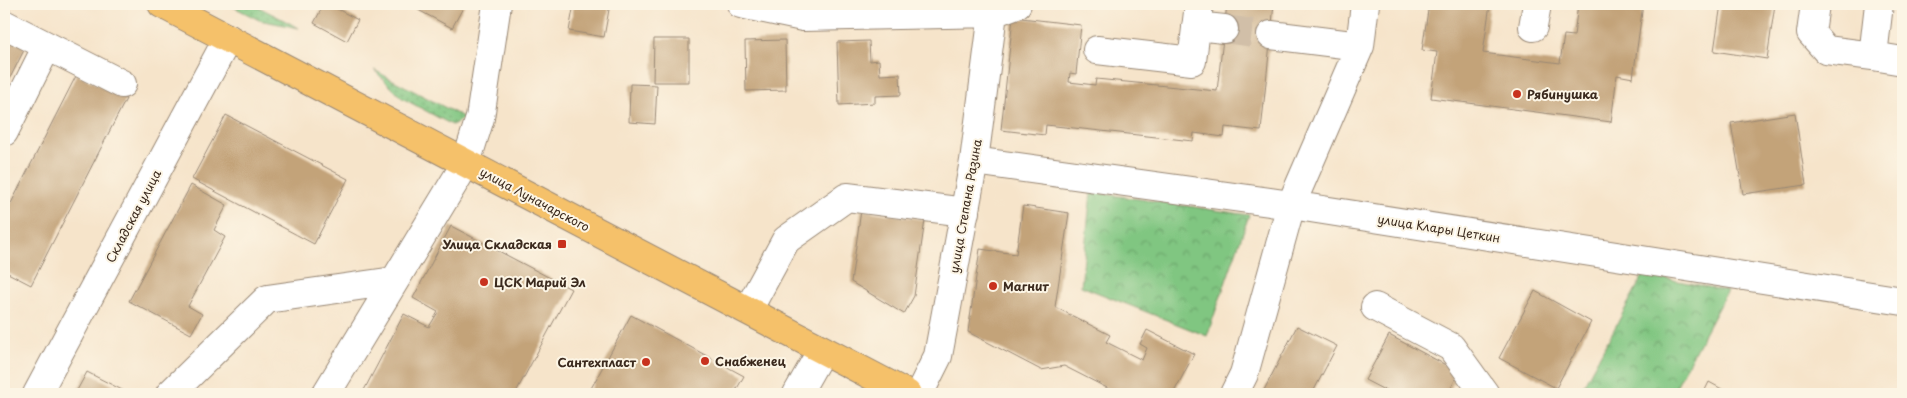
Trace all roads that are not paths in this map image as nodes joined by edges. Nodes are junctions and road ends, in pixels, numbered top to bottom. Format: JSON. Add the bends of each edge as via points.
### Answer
{"nodes":[{"id":1,"x":162,"y":4,"type":"edge"},
{"id":2,"x":497,"y":4,"type":"edge"},
{"id":3,"x":741,"y":4,"type":"edge"},
{"id":4,"x":1365,"y":4,"type":"edge"},
{"id":5,"x":1815,"y":4,"type":"edge"},
{"id":6,"x":1880,"y":4,"type":"edge"},
{"id":7,"x":1005,"y":8,"type":"edge"},
{"id":8,"x":1198,"y":15,"type":"edge"},
{"id":9,"x":4,"y":24,"type":"edge"},
{"id":10,"x":1224,"y":30,"type":"tunnel mouth"},
{"id":11,"x":1271,"y":35,"type":"tunnel mouth"},
{"id":12,"x":228,"y":38,"type":"junction"},
{"id":13,"x":47,"y":46,"type":"junction"},
{"id":14,"x":1360,"y":46,"type":"junction"},
{"id":15,"x":1097,"y":50,"type":"dead end"},
{"id":16,"x":1873,"y":56,"type":"junction"},
{"id":17,"x":1903,"y":61,"type":"edge"},
{"id":18,"x":122,"y":84,"type":"dead end"},
{"id":19,"x":4,"y":132,"type":"edge"},
{"id":20,"x":974,"y":161,"type":"junction"},
{"id":21,"x":466,"y":163,"type":"junction"},
{"id":22,"x":1291,"y":205,"type":"junction"},
{"id":23,"x":965,"y":212,"type":"junction"},
{"id":24,"x":394,"y":281,"type":"junction"},
{"id":25,"x":1903,"y":300,"type":"edge"},
{"id":26,"x":1375,"y":307,"type":"dead end"},
{"id":27,"x":748,"y":310,"type":"junction"},
{"id":28,"x":822,"y":350,"type":"junction"},
{"id":29,"x":37,"y":394,"type":"edge"},
{"id":30,"x":170,"y":394,"type":"edge"},
{"id":31,"x":326,"y":394,"type":"edge"},
{"id":32,"x":797,"y":394,"type":"edge"},
{"id":33,"x":907,"y":394,"type":"edge"},
{"id":34,"x":920,"y":394,"type":"edge"},
{"id":35,"x":1234,"y":394,"type":"edge"},
{"id":36,"x":1485,"y":394,"type":"edge"}],
"edges":[{"from":1,"to":12,"type":"main road","name":"улица Луначарского"},
{"from":2,"to":21,"type":"street","via":[[480,118]]},
{"from":3,"to":7,"type":"street","name":"улица Степана Разина","via":[[803,17]]},
{"from":4,"to":14,"type":"street"},
{"from":5,"to":16,"type":"street","via":[[1811,33],[1826,50]]},
{"from":6,"to":16,"type":"street"},
{"from":7,"to":20,"type":"street","name":"улица Степана Разина"},
{"from":8,"to":10,"type":"street"},
{"from":8,"to":15,"type":"street","via":[[1192,61]]},
{"from":9,"to":13,"type":"street"},
{"from":11,"to":14,"type":"street"},
{"from":12,"to":21,"type":"main road","name":"улица Луначарского"},
{"from":12,"to":29,"type":"street","name":"Складская улица"},
{"from":13,"to":18,"type":"street"},
{"from":13,"to":19,"type":"street"},
{"from":14,"to":22,"type":"street"},
{"from":16,"to":17,"type":"street"},
{"from":20,"to":22,"type":"street","name":"улица Клары Цеткин"},
{"from":20,"to":23,"type":"street","name":"улица Степана Разина"},
{"from":21,"to":24,"type":"street"},
{"from":21,"to":27,"type":"main road","name":"улица Луначарского"},
{"from":22,"to":25,"type":"street","name":"улица Клары Цеткин"},
{"from":22,"to":35,"type":"street","via":[[1244,374]]},
{"from":23,"to":27,"type":"street","via":[[847,197],[786,240]]},
{"from":23,"to":34,"type":"street","name":"улица Степана Разина","via":[[938,356]]},
{"from":24,"to":30,"type":"street","via":[[267,299]]},
{"from":24,"to":31,"type":"street"},
{"from":26,"to":36,"type":"street","via":[[1451,347]]},
{"from":27,"to":28,"type":"main road","name":"улица Луначарского"},
{"from":28,"to":32,"type":"street"},
{"from":28,"to":33,"type":"main road","name":"улица Луначарского"}]}
